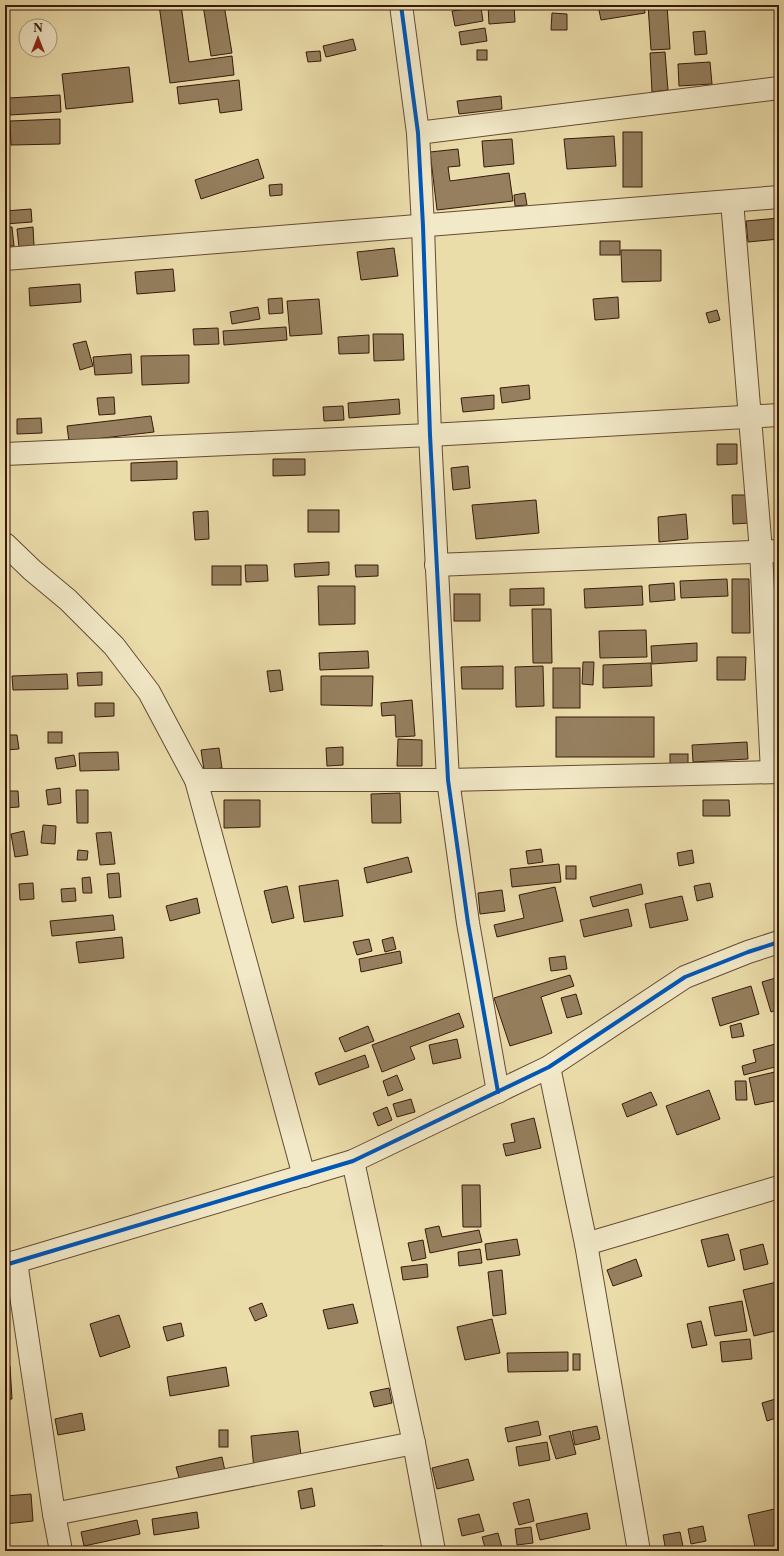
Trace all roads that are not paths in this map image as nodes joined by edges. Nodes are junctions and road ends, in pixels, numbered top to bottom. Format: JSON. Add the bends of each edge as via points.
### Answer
{"nodes":[{"id":1,"x":401,"y":5,"type":"edge"},
{"id":2,"x":779,"y":88,"type":"edge"},
{"id":3,"x":418,"y":133,"type":"junction"},
{"id":4,"x":779,"y":197,"type":"edge"},
{"id":5,"x":732,"y":201,"type":"junction"},
{"id":6,"x":423,"y":226,"type":"junction"},
{"id":7,"x":5,"y":259,"type":"edge"},
{"id":8,"x":779,"y":415,"type":"edge"},
{"id":9,"x":750,"y":416,"type":"junction"},
{"id":10,"x":430,"y":435,"type":"junction"},
{"id":11,"x":5,"y":454,"type":"edge"},
{"id":12,"x":5,"y":544,"type":"edge"},
{"id":13,"x":770,"y":551,"type":"edge"},
{"id":14,"x":436,"y":565,"type":"junction"},
{"id":15,"x":775,"y":772,"type":"edge"},
{"id":16,"x":196,"y":780,"type":"junction"},
{"id":17,"x":448,"y":780,"type":"junction"},
{"id":18,"x":779,"y":942,"type":"edge"},
{"id":19,"x":549,"y":1067,"type":"junction"},
{"id":20,"x":498,"y":1092,"type":"junction"},
{"id":21,"x":354,"y":1161,"type":"junction"},
{"id":22,"x":304,"y":1176,"type":"junction"},
{"id":23,"x":779,"y":1187,"type":"edge"},
{"id":24,"x":586,"y":1244,"type":"junction"},
{"id":25,"x":10,"y":1263,"type":"edge"},
{"id":26,"x":414,"y":1443,"type":"junction"},
{"id":27,"x":54,"y":1514,"type":"junction"},
{"id":28,"x":61,"y":1551,"type":"edge"},
{"id":29,"x":434,"y":1551,"type":"edge"},
{"id":30,"x":639,"y":1551,"type":"edge"}],
"edges":[{"from":1,"to":3,"type":"street"},
{"from":2,"to":3,"type":"street"},
{"from":3,"to":6,"type":"street"},
{"from":4,"to":5,"type":"street"},
{"from":5,"to":6,"type":"street"},
{"from":5,"to":9,"type":"street"},
{"from":6,"to":7,"type":"street"},
{"from":6,"to":10,"type":"street"},
{"from":8,"to":9,"type":"street"},
{"from":9,"to":10,"type":"street"},
{"from":9,"to":13,"type":"street"},
{"from":10,"to":11,"type":"street"},
{"from":10,"to":14,"type":"street"},
{"from":12,"to":16,"type":"street","via":[[68,600],[114,646],[149,692]]},
{"from":13,"to":14,"type":"street"},
{"from":13,"to":15,"type":"street"},
{"from":14,"to":17,"type":"street"},
{"from":15,"to":17,"type":"street"},
{"from":16,"to":17,"type":"street"},
{"from":16,"to":22,"type":"street"},
{"from":17,"to":20,"type":"street","via":[[468,923]]},
{"from":18,"to":19,"type":"street","via":[[686,977]]},
{"from":19,"to":20,"type":"street"},
{"from":19,"to":24,"type":"street"},
{"from":20,"to":21,"type":"street"},
{"from":21,"to":22,"type":"street"},
{"from":21,"to":26,"type":"street"},
{"from":22,"to":25,"type":"street"},
{"from":23,"to":24,"type":"street"},
{"from":24,"to":30,"type":"street"},
{"from":25,"to":27,"type":"street"},
{"from":26,"to":27,"type":"street"},
{"from":26,"to":29,"type":"street"},
{"from":27,"to":28,"type":"street"}]}
